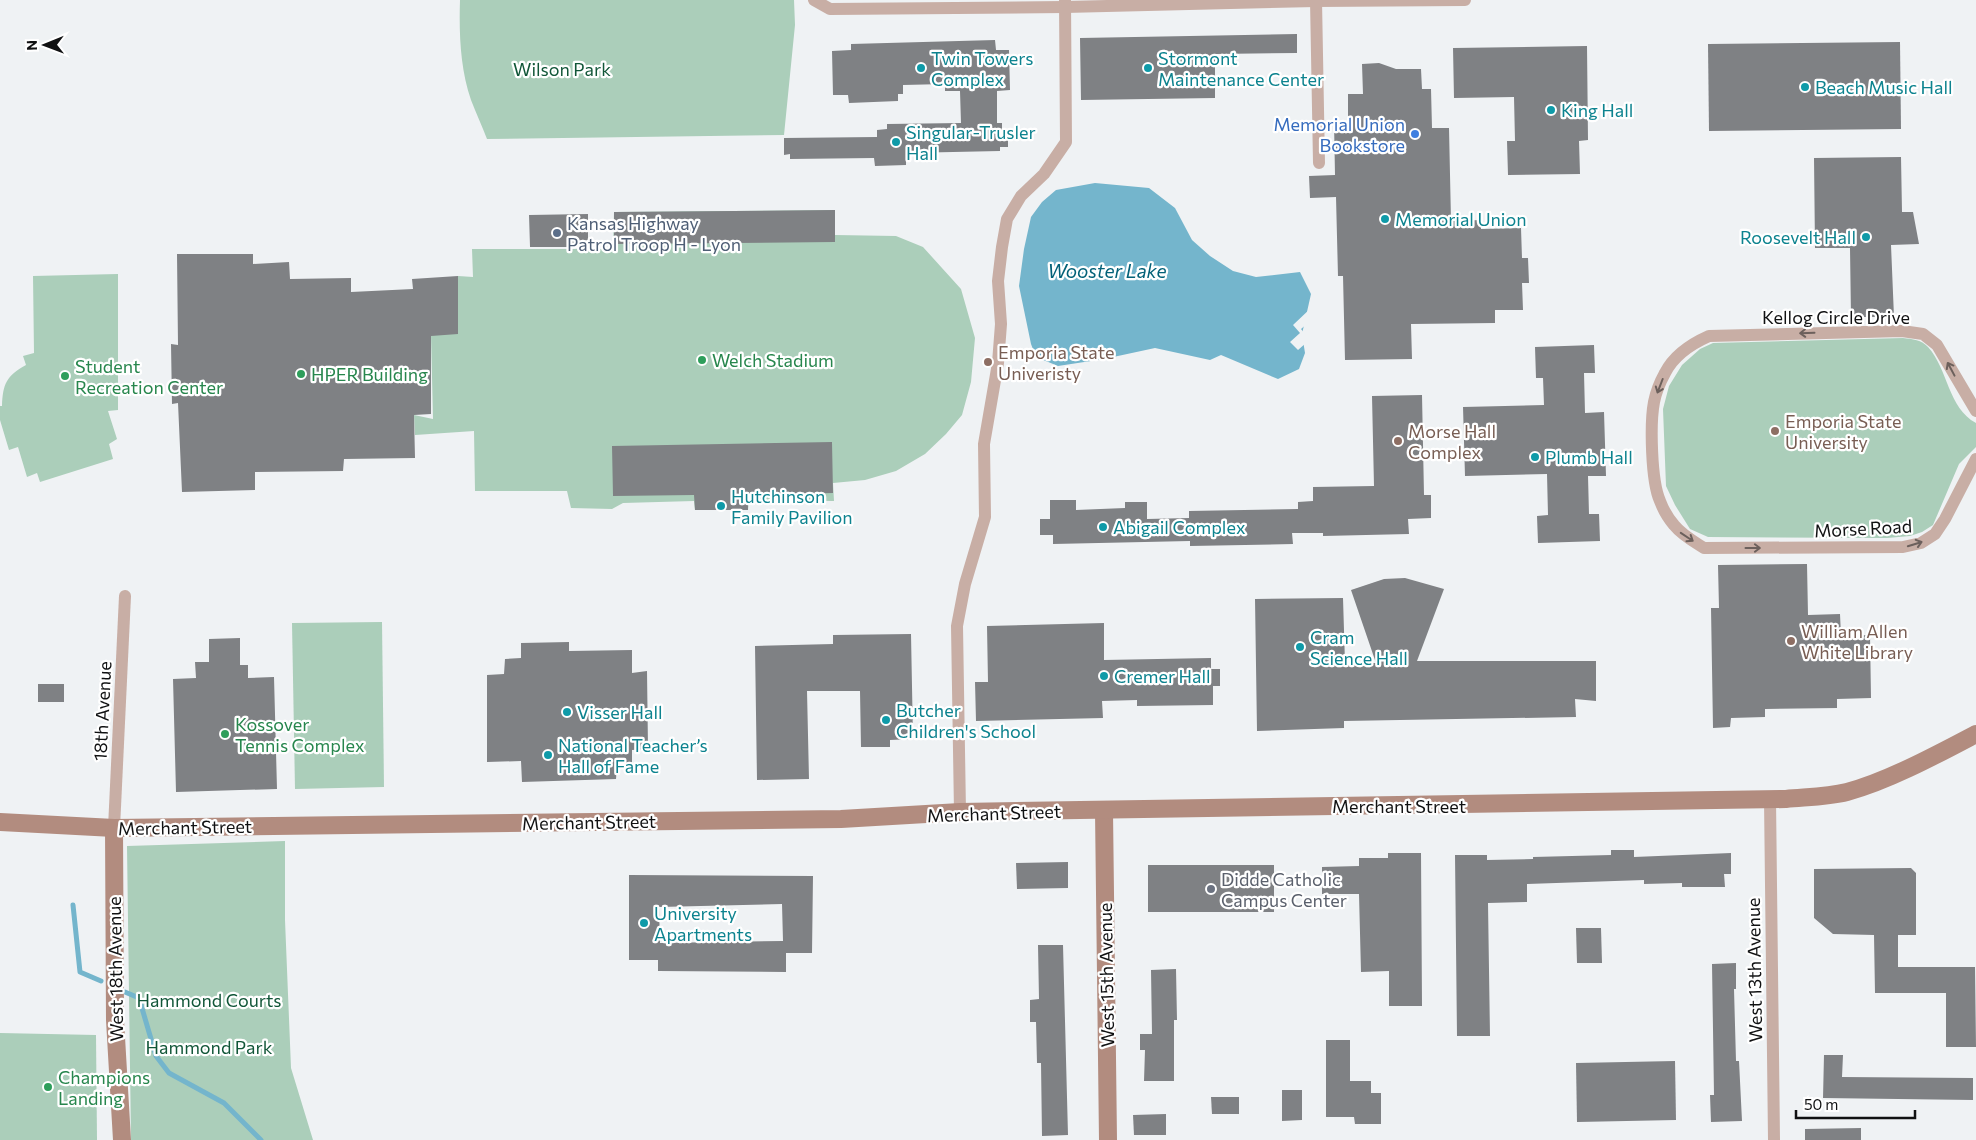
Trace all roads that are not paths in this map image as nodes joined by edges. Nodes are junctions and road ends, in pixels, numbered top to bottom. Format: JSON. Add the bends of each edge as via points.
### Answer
{"nodes":[{"id":1,"x":814,"y":0,"type":"edge"},
{"id":2,"x":1316,"y":0,"type":"edge"},
{"id":3,"x":1465,"y":0,"type":"edge"},
{"id":4,"x":1065,"y":4,"type":"edge"},
{"id":5,"x":1319,"y":162,"type":"dead end"},
{"id":6,"x":1976,"y":411,"type":"edge"},
{"id":7,"x":1976,"y":459,"type":"edge"},
{"id":8,"x":1704,"y":548,"type":"joint"},
{"id":9,"x":125,"y":596,"type":"dead end"},
{"id":10,"x":1976,"y":734,"type":"edge"},
{"id":11,"x":1770,"y":799,"type":"junction"},
{"id":12,"x":1104,"y":810,"type":"junction"},
{"id":13,"x":960,"y":812,"type":"junction"},
{"id":14,"x":0,"y":822,"type":"edge"},
{"id":15,"x":114,"y":828,"type":"junction"},
{"id":16,"x":122,"y":1140,"type":"edge"},
{"id":17,"x":1108,"y":1140,"type":"edge"},
{"id":18,"x":1774,"y":1140,"type":"edge"}],
"edges":[{"from":1,"to":4,"type":"street","via":[[830,9]]},
{"from":2,"to":3,"type":"street"},
{"from":2,"to":4,"type":"street"},
{"from":2,"to":5,"type":"street"},
{"from":4,"to":13,"type":"street","via":[[1066,142],[1044,174],[1021,196],[1007,219],[1002,247],[998,281],[1001,324],[998,363],[984,444],[985,516],[965,584],[957,626]]},
{"from":6,"to":8,"type":"street","name":"Kellog Circle Drive","one_way":true,"via":[[1937,345],[1923,334],[1902,331],[1709,336],[1688,348],[1666,371],[1656,396],[1653,440],[1660,500],[1672,524]]},
{"from":8,"to":7,"type":"street","name":"Morse Road","one_way":true,"via":[[1903,547],[1921,543],[1935,534],[1945,519]]},
{"from":9,"to":15,"type":"street","name":"18th Avenue"},
{"from":10,"to":11,"type":"main road","name":"Merchant Street","via":[[1847,792]]},
{"from":11,"to":12,"type":"main road","name":"Merchant Street"},
{"from":11,"to":18,"type":"street","name":"West 13th Avenue"},
{"from":12,"to":13,"type":"main road","name":"Merchant Street"},
{"from":12,"to":17,"type":"main road","name":"West 15th Avenue"},
{"from":13,"to":15,"type":"main road","name":"Merchant Street","via":[[841,819]]},
{"from":14,"to":15,"type":"main road","name":"Merchant Street"},
{"from":15,"to":16,"type":"main road","name":"West 18th Avenue","via":[[115,1020]]}]}
